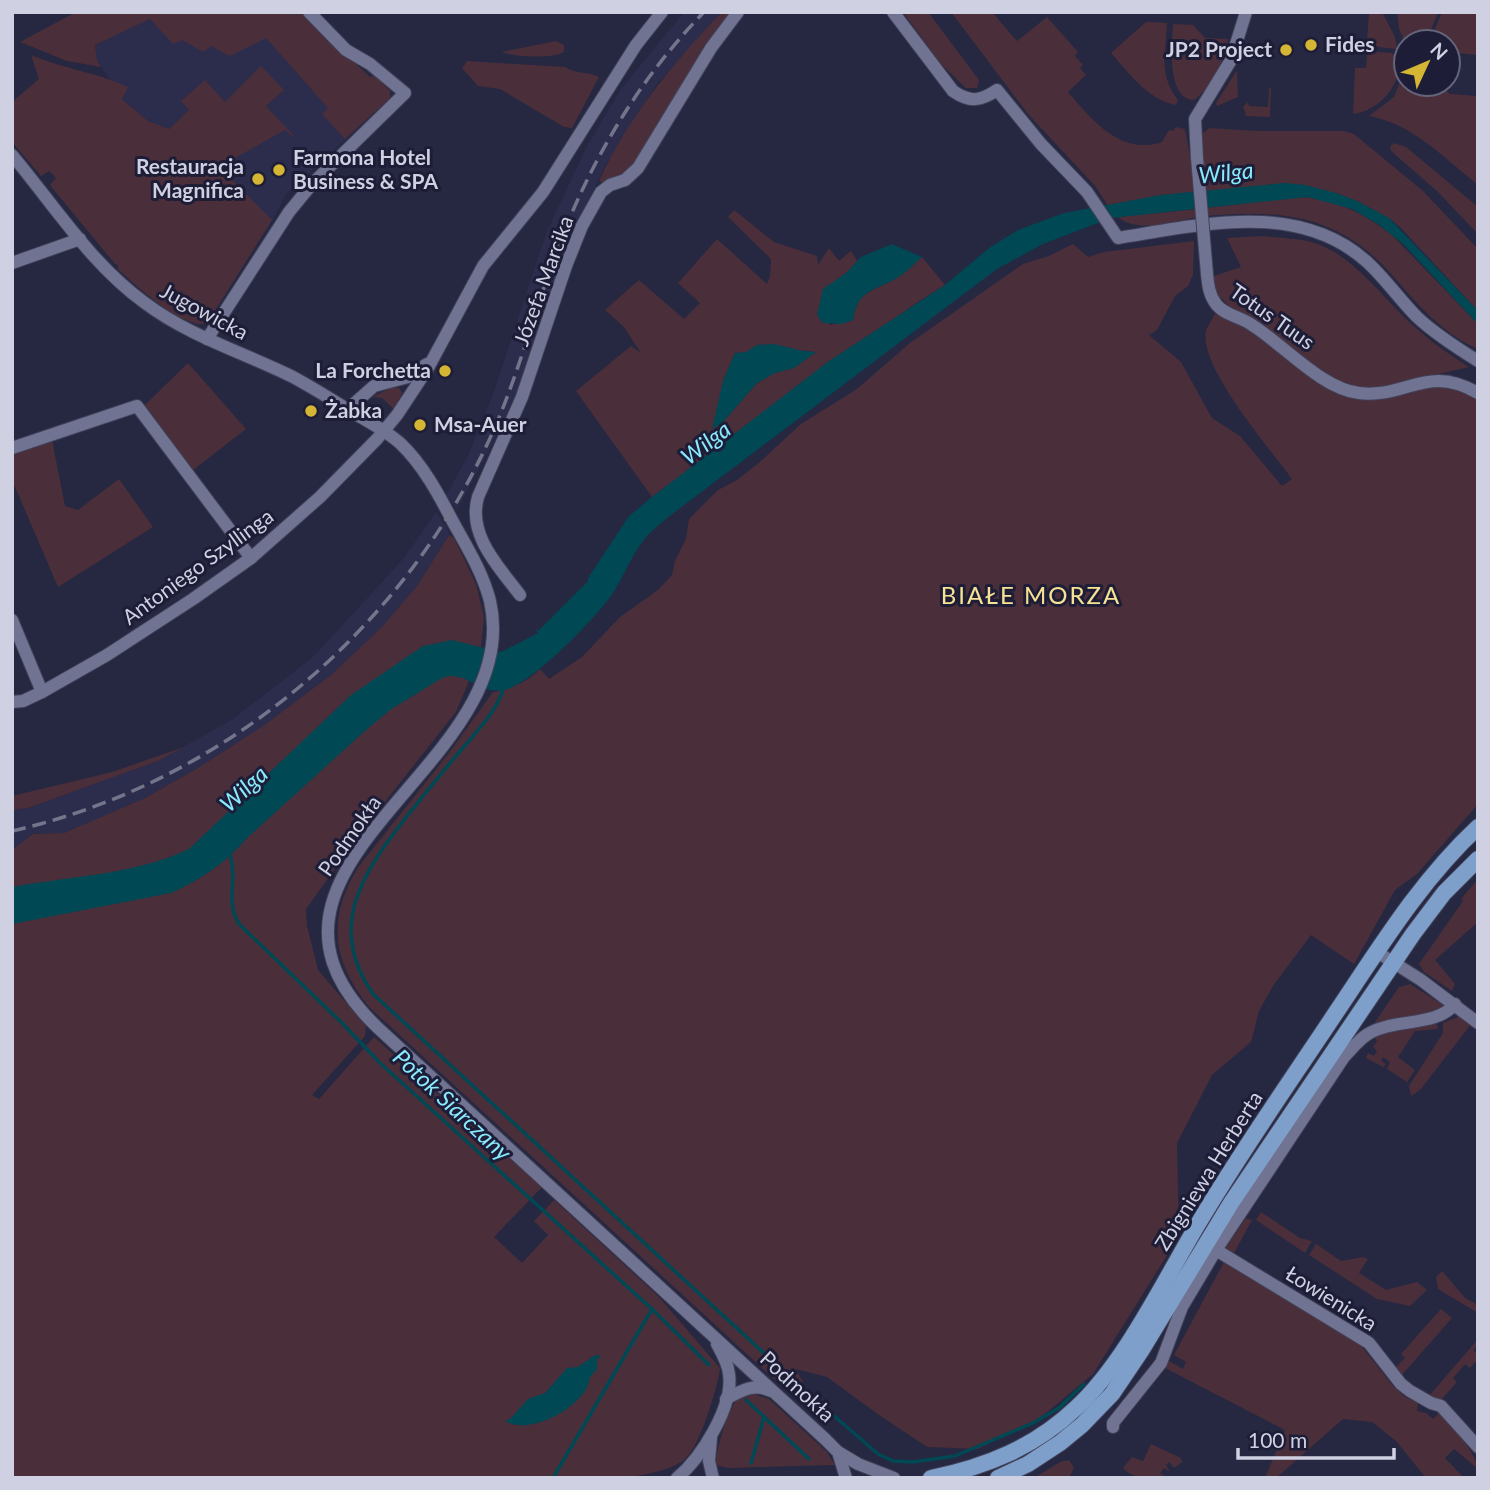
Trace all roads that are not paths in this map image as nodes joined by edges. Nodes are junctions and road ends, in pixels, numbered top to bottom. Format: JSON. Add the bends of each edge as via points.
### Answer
{"nodes":[{"id":1,"x":309,"y":12,"type":"edge"},
{"id":2,"x":662,"y":12,"type":"edge"},
{"id":3,"x":738,"y":12,"type":"edge"},
{"id":4,"x":892,"y":12,"type":"edge"},
{"id":5,"x":1246,"y":12,"type":"edge"},
{"id":6,"x":12,"y":155,"type":"edge"},
{"id":7,"x":80,"y":239,"type":"junction"},
{"id":8,"x":12,"y":263,"type":"edge"},
{"id":9,"x":207,"y":339,"type":"junction"},
{"id":10,"x":434,"y":356,"type":"junction"},
{"id":11,"x":1478,"y":361,"type":"edge"},
{"id":12,"x":398,"y":380,"type":"junction"},
{"id":13,"x":1478,"y":393,"type":"edge"},
{"id":14,"x":409,"y":398,"type":"junction"},
{"id":15,"x":348,"y":410,"type":"junction"},
{"id":16,"x":383,"y":431,"type":"junction"},
{"id":17,"x":12,"y":448,"type":"edge"},
{"id":18,"x":484,"y":546,"type":"junction"},
{"id":19,"x":470,"y":553,"type":"junction"},
{"id":20,"x":251,"y":558,"type":"junction"},
{"id":21,"x":520,"y":595,"type":"dead end"},
{"id":22,"x":12,"y":620,"type":"edge"},
{"id":23,"x":42,"y":692,"type":"junction"},
{"id":24,"x":12,"y":702,"type":"edge"},
{"id":25,"x":1478,"y":827,"type":"edge"},
{"id":26,"x":1478,"y":859,"type":"edge"},
{"id":27,"x":1377,"y":952,"type":"junction"},
{"id":28,"x":1393,"y":962,"type":"junction"},
{"id":29,"x":1455,"y":1004,"type":"junction"},
{"id":30,"x":1478,"y":1023,"type":"edge"},
{"id":31,"x":1216,"y":1250,"type":"junction"},
{"id":32,"x":709,"y":1332,"type":"junction"},
{"id":33,"x":778,"y":1394,"type":"junction"},
{"id":34,"x":726,"y":1399,"type":"junction"},
{"id":35,"x":1113,"y":1427,"type":"dead end"},
{"id":36,"x":712,"y":1434,"type":"junction"},
{"id":37,"x":1478,"y":1447,"type":"edge"},
{"id":38,"x":838,"y":1452,"type":"junction"},
{"id":39,"x":677,"y":1478,"type":"edge"},
{"id":40,"x":713,"y":1478,"type":"edge"},
{"id":41,"x":846,"y":1478,"type":"edge"},
{"id":42,"x":894,"y":1478,"type":"edge"},
{"id":43,"x":931,"y":1478,"type":"edge"},
{"id":44,"x":998,"y":1478,"type":"edge"}],
"edges":[{"from":1,"to":9,"type":"street","via":[[346,50],[405,93],[289,212]]},
{"from":2,"to":10,"type":"street","name":"Józefa Marcika","via":[[543,192],[483,265]]},
{"from":3,"to":18,"type":"street","name":"Józefa Marcika","via":[[710,48],[638,168],[601,192],[582,226],[522,397],[478,497],[476,514]]},
{"from":4,"to":11,"type":"street","via":[[961,97],[974,100],[997,90],[1094,201],[1118,238],[1251,222],[1316,232],[1359,255],[1424,323]]},
{"from":5,"to":13,"type":"street","name":"Totus Tuus","bridge":true,"via":[[1231,60],[1195,120],[1209,292],[1219,307],[1254,326],[1342,389],[1371,394],[1437,380],[1459,382]]},
{"from":6,"to":7,"type":"street","name":"Jugowicka"},
{"from":7,"to":8,"type":"street"},
{"from":7,"to":9,"type":"street","name":"Jugowicka","via":[[142,302]]},
{"from":9,"to":15,"type":"street","name":"Jugowicka","via":[[292,377]]},
{"from":10,"to":12,"type":"street","name":"Józefa Marcika"},
{"from":10,"to":14,"type":"street","name":"Józefa Marcika"},
{"from":12,"to":14,"type":"street"},
{"from":12,"to":15,"type":"street","name":"Józefa Marcika","via":[[374,386]]},
{"from":14,"to":16,"type":"street","name":"Józefa Marcika"},
{"from":15,"to":16,"type":"street","name":"Jugowicka"},
{"from":16,"to":19,"type":"street","name":"Podmokła","via":[[402,445],[424,473]]},
{"from":16,"to":20,"type":"street","name":"Antoniego Szyllinga","via":[[320,497]]},
{"from":17,"to":20,"type":"street","via":[[137,406]]},
{"from":18,"to":19,"type":"street"},
{"from":18,"to":21,"type":"street"},
{"from":19,"to":32,"type":"street","name":"Podmokła","via":[[490,602],[494,641],[489,664],[454,732],[337,885],[327,933],[336,972],[360,1011]]},
{"from":20,"to":23,"type":"street","name":"Antoniego Szyllinga","via":[[107,655]]},
{"from":22,"to":23,"type":"street"},
{"from":23,"to":24,"type":"street","name":"Antoniego Szyllinga"},
{"from":25,"to":27,"type":"main road","name":"Zbigniewa Herberta","via":[[1423,886]]},
{"from":26,"to":28,"type":"main road","name":"Zbigniewa Herberta","via":[[1437,902]]},
{"from":27,"to":28,"type":"street"},
{"from":27,"to":43,"type":"main road","name":"Zbigniewa Herberta","via":[[1233,1168],[1132,1336],[1095,1388],[1058,1424],[1023,1447],[979,1466]]},
{"from":28,"to":29,"type":"street"},
{"from":28,"to":44,"type":"main road","name":"Zbigniewa Herberta","via":[[1231,1203],[1112,1394],[1060,1443]]},
{"from":29,"to":30,"type":"street"},
{"from":29,"to":31,"type":"street","via":[[1440,1017],[1384,1026],[1359,1040]]},
{"from":31,"to":35,"type":"street","via":[[1182,1307],[1161,1363]]},
{"from":31,"to":37,"type":"street","name":"Łowienicka","via":[[1369,1343],[1401,1384],[1441,1406]]},
{"from":32,"to":33,"type":"street","name":"Podmokła"},
{"from":32,"to":34,"type":"street","name":"Podmokła","via":[[729,1373]]},
{"from":33,"to":34,"type":"street","via":[[749,1387]]},
{"from":33,"to":38,"type":"street","name":"Podmokła"},
{"from":34,"to":36,"type":"street","name":"Podmokła"},
{"from":36,"to":39,"type":"street","name":"Podmokła"},
{"from":36,"to":40,"type":"street","via":[[709,1461]]},
{"from":38,"to":41,"type":"street","name":"Podmokła"},
{"from":38,"to":42,"type":"street"}]}
